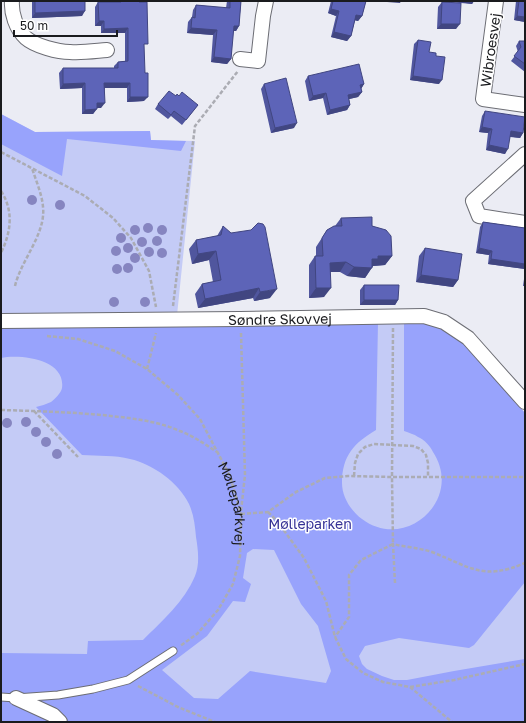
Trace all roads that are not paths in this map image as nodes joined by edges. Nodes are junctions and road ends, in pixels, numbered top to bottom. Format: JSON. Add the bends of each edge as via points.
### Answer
{"nodes":[{"id":1,"x":12,"y":1,"type":"edge"},
{"id":2,"x":266,"y":1,"type":"edge"},
{"id":3,"x":496,"y":1,"type":"edge"},
{"id":4,"x":107,"y":50,"type":"dead end"},
{"id":5,"x":243,"y":60,"type":"road end"},
{"id":6,"x":525,"y":105,"type":"edge"},
{"id":7,"x":525,"y":154,"type":"edge"},
{"id":8,"x":525,"y":224,"type":"edge"},
{"id":9,"x":1,"y":321,"type":"edge"},
{"id":10,"x":525,"y":402,"type":"edge"},
{"id":11,"x":173,"y":651,"type":"road end"},
{"id":12,"x":1,"y":697,"type":"edge"},
{"id":13,"x":16,"y":698,"type":"junction"},
{"id":14,"x":60,"y":722,"type":"edge"}],
"edges":[{"from":1,"to":4,"type":"street","via":[[11,8],[16,24],[26,38],[46,48],[69,52]]},
{"from":2,"to":5,"type":"street","via":[[258,62]]},
{"from":3,"to":6,"type":"street","name":"Wibroesvej","via":[[483,99]]},
{"from":7,"to":8,"type":"street","via":[[473,201],[479,216]]},
{"from":9,"to":10,"type":"street","name":"Søndre Skovvej","via":[[424,316],[444,322],[468,338]]},
{"from":11,"to":13,"type":"lane","via":[[128,680],[58,695]]},
{"from":12,"to":13,"type":"lane"},
{"from":13,"to":14,"type":"street","via":[[53,715]]}]}
